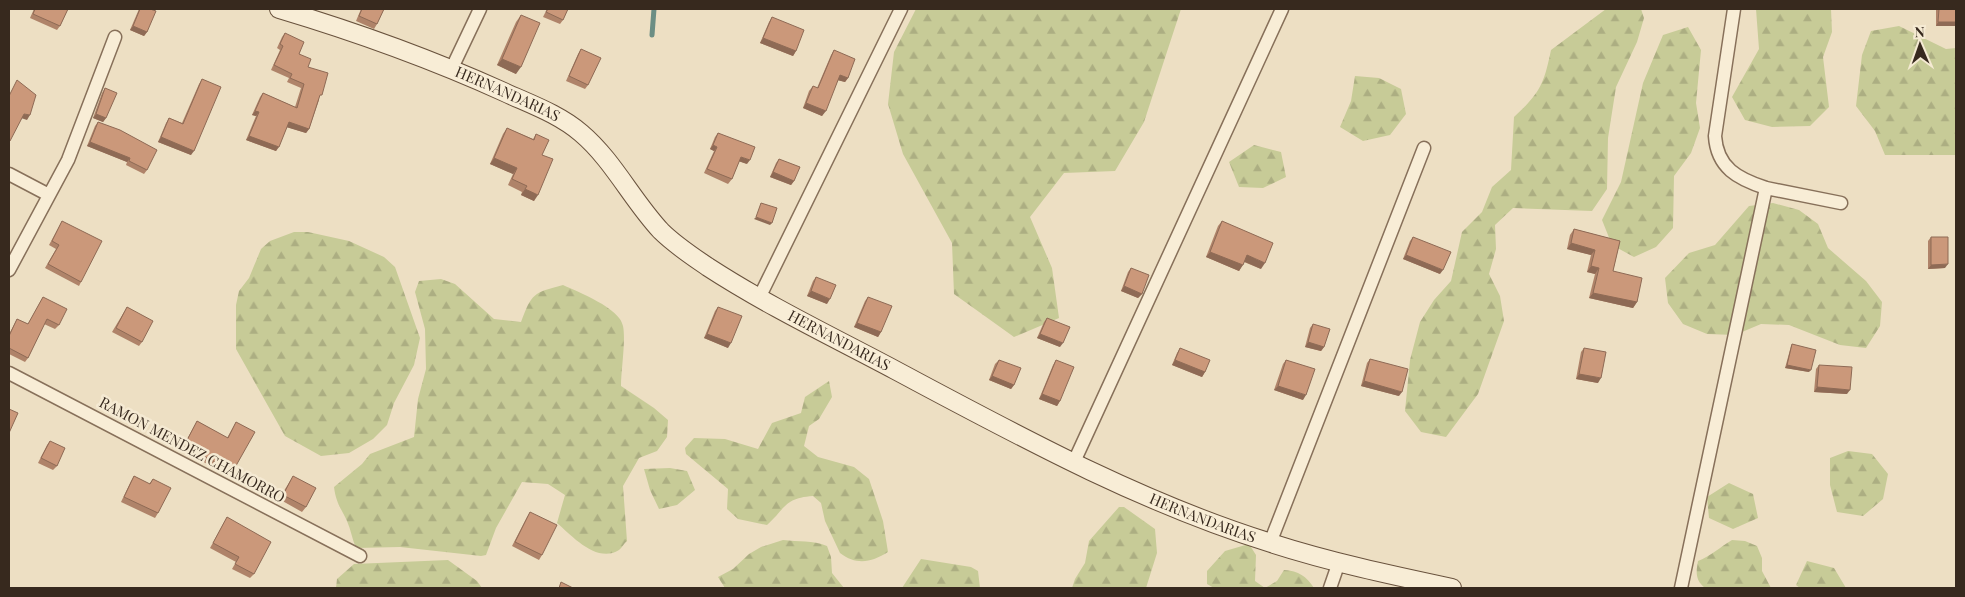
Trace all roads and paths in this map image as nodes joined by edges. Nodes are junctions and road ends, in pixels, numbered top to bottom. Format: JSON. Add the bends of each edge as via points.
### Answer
{"nodes":[{"id":1,"x":279,"y":9,"type":"edge"},
{"id":2,"x":480,"y":9,"type":"edge"},
{"id":3,"x":901,"y":9,"type":"edge"},
{"id":4,"x":1282,"y":9,"type":"edge"},
{"id":5,"x":1734,"y":9,"type":"edge"},
{"id":6,"x":115,"y":37,"type":"dead end"},
{"id":7,"x":452,"y":68,"type":"junction"},
{"id":8,"x":1424,"y":148,"type":"dead end"},
{"id":9,"x":9,"y":174,"type":"edge"},
{"id":10,"x":1766,"y":188,"type":"junction"},
{"id":11,"x":49,"y":195,"type":"junction"},
{"id":12,"x":1842,"y":203,"type":"dead end"},
{"id":13,"x":9,"y":270,"type":"edge"},
{"id":14,"x":759,"y":298,"type":"junction"},
{"id":15,"x":9,"y":373,"type":"edge"},
{"id":16,"x":1073,"y":464,"type":"junction"},
{"id":17,"x":1270,"y":543,"type":"junction"},
{"id":18,"x":360,"y":556,"type":"dead end"},
{"id":19,"x":1339,"y":562,"type":"junction"},
{"id":20,"x":1330,"y":588,"type":"edge"},
{"id":21,"x":1452,"y":588,"type":"edge"},
{"id":22,"x":1681,"y":588,"type":"edge"}],
"edges":[{"from":1,"to":7,"type":"street","name":"HERNANDARIAS"},
{"from":2,"to":7,"type":"street"},
{"from":3,"to":14,"type":"street"},
{"from":4,"to":16,"type":"street"},
{"from":5,"to":10,"type":"street","via":[[1716,146],[1723,164],[1732,172]]},
{"from":6,"to":11,"type":"street","via":[[68,160]]},
{"from":7,"to":14,"type":"street","name":"HERNANDARIAS","via":[[553,115],[580,132],[603,155],[672,241]]},
{"from":8,"to":17,"type":"street"},
{"from":9,"to":11,"type":"street"},
{"from":10,"to":12,"type":"street"},
{"from":10,"to":22,"type":"street"},
{"from":11,"to":13,"type":"street"},
{"from":14,"to":16,"type":"street","name":"HERNANDARIAS"},
{"from":15,"to":18,"type":"street","name":"RAMON MENDEZ CHAMORRO"},
{"from":16,"to":17,"type":"street","name":"HERNANDARIAS"},
{"from":17,"to":19,"type":"street","name":"HERNANDARIAS"},
{"from":19,"to":20,"type":"street"},
{"from":19,"to":21,"type":"street","name":"HERNANDARIAS"}]}
